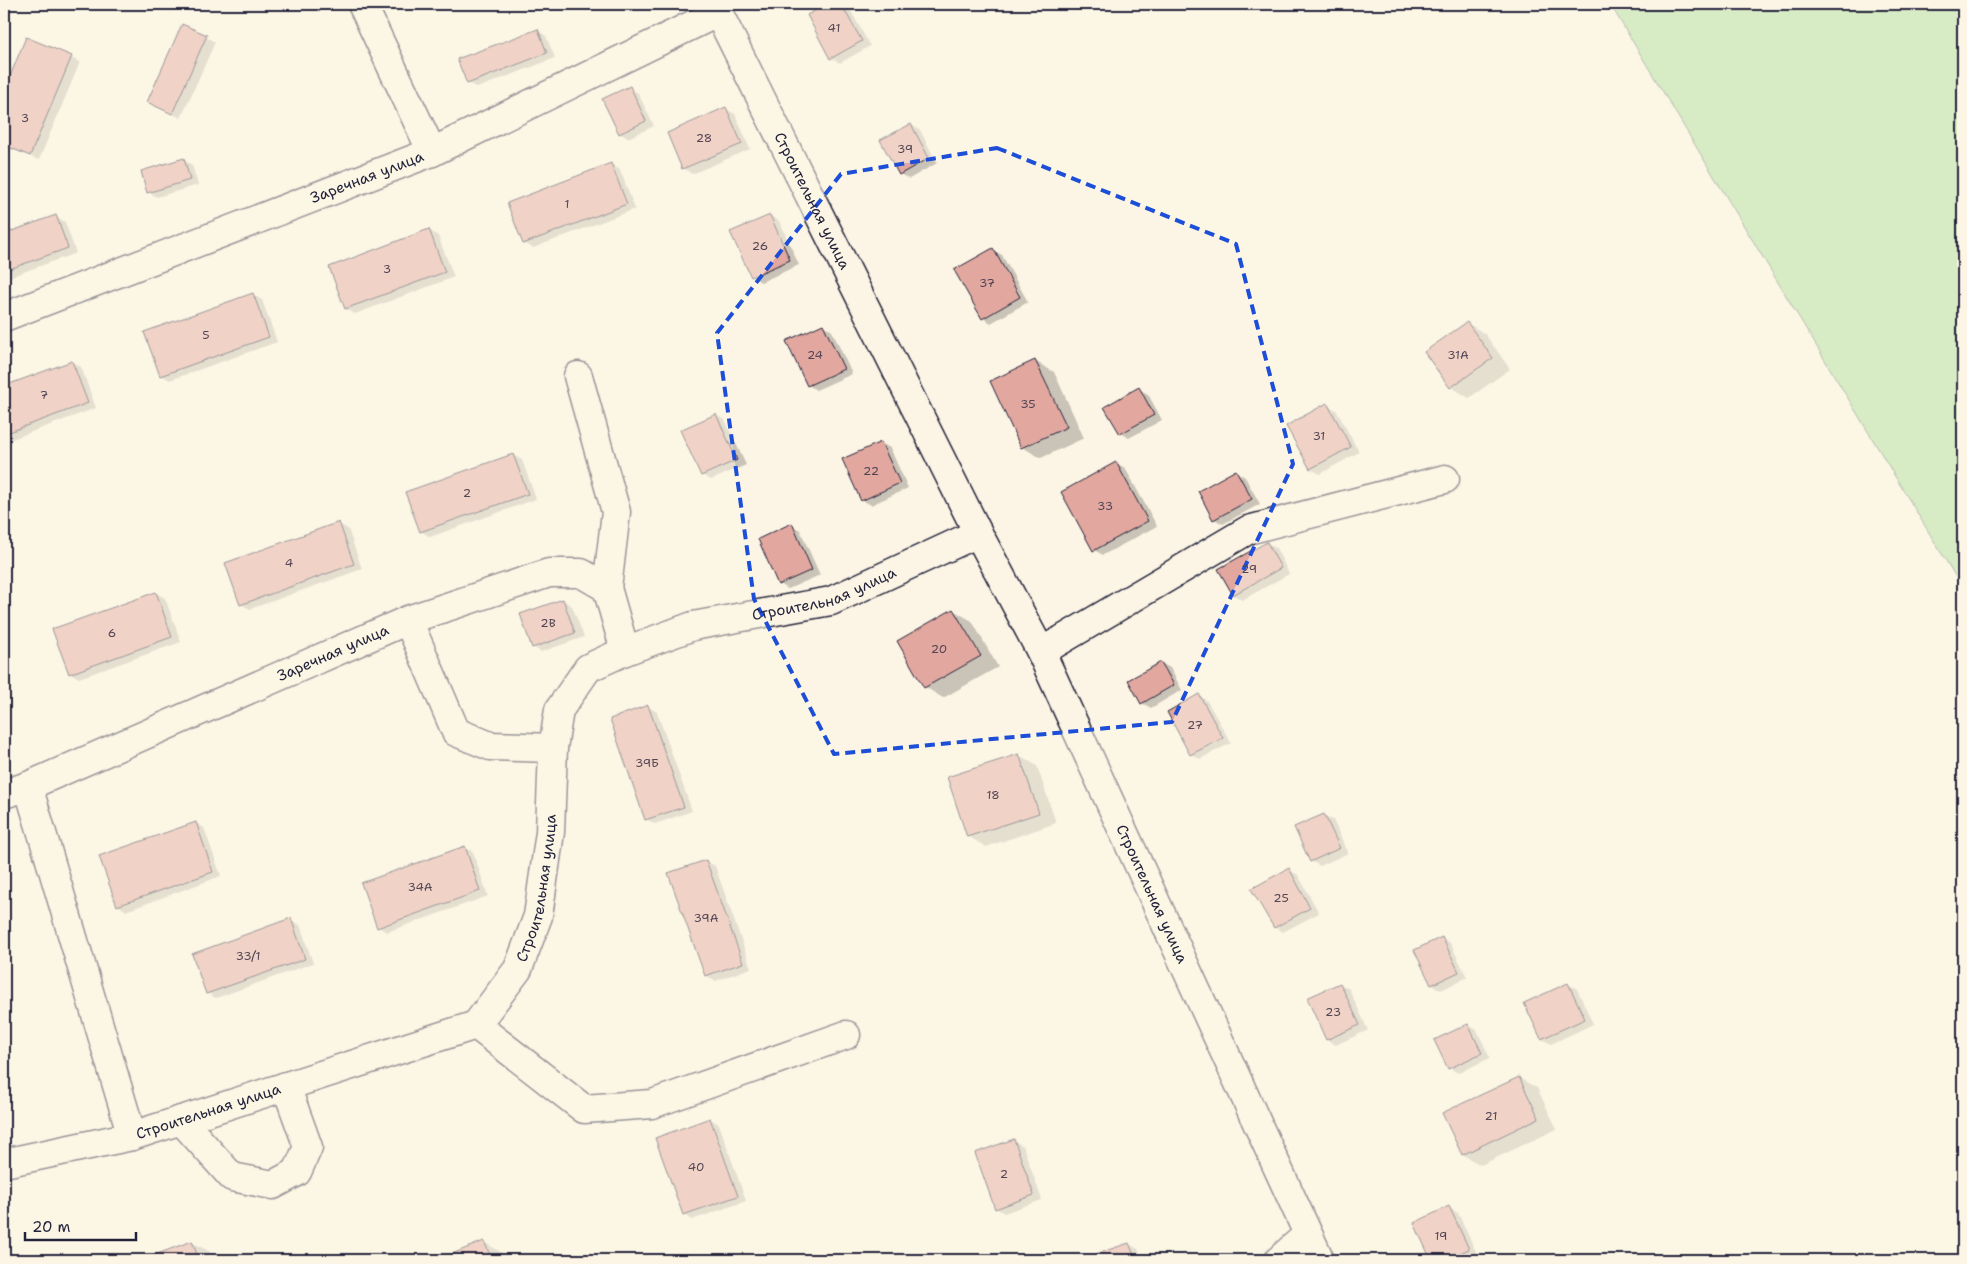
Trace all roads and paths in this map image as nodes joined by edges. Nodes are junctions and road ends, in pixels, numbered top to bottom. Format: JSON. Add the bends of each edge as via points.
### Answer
{"nodes":[{"id":1,"x":362,"y":4,"type":"edge"},
{"id":2,"x":716,"y":8,"type":"edge"},
{"id":3,"x":432,"y":152,"type":"junction"},
{"id":4,"x":4,"y":317,"type":"edge"},
{"id":5,"x":578,"y":376,"type":"dead end"},
{"id":6,"x":1445,"y":479,"type":"dead end"},
{"id":7,"x":978,"y":533,"type":"junction"},
{"id":8,"x":607,"y":588,"type":"junction"},
{"id":9,"x":408,"y":620,"type":"junction"},
{"id":10,"x":625,"y":651,"type":"junction"},
{"id":11,"x":1041,"y":652,"type":"junction"},
{"id":12,"x":553,"y":748,"type":"junction"},
{"id":13,"x":16,"y":790,"type":"edge"},
{"id":14,"x":476,"y":1026,"type":"junction"},
{"id":15,"x":846,"y":1035,"type":"dead end"},
{"id":16,"x":286,"y":1086,"type":"junction"},
{"id":17,"x":181,"y":1120,"type":"junction"},
{"id":18,"x":132,"y":1136,"type":"junction"},
{"id":19,"x":4,"y":1163,"type":"edge"},
{"id":20,"x":1308,"y":1235,"type":"junction"},
{"id":21,"x":1279,"y":1260,"type":"edge"},
{"id":22,"x":1320,"y":1260,"type":"edge"}],
"edges":[{"from":1,"to":3,"type":"street"},
{"from":2,"to":3,"type":"street","name":"Заречная улица"},
{"from":2,"to":7,"type":"street","name":"Строительная улица"},
{"from":3,"to":4,"type":"street","name":"Заречная улица"},
{"from":5,"to":8,"type":"street","via":[[616,512]]},
{"from":6,"to":11,"type":"street","via":[[1248,530]]},
{"from":7,"to":10,"type":"street","name":"Строительная улица","via":[[831,601],[693,626]]},
{"from":7,"to":11,"type":"street","name":"Строительная улица"},
{"from":8,"to":9,"type":"street","name":"Заречная улица","via":[[581,573],[549,573]]},
{"from":8,"to":10,"type":"street"},
{"from":9,"to":12,"type":"street","via":[[456,732],[490,746]]},
{"from":9,"to":13,"type":"street","name":"Заречная улица"},
{"from":10,"to":12,"type":"street","name":"Строительная улица","via":[[588,668],[559,710]]},
{"from":11,"to":20,"type":"street","name":"Строительная улица"},
{"from":12,"to":14,"type":"street","name":"Строительная улица","via":[[550,832],[538,916],[518,970]]},
{"from":13,"to":18,"type":"street"},
{"from":14,"to":15,"type":"street","via":[[584,1109],[652,1104]]},
{"from":14,"to":16,"type":"street","name":"Строительная улица"},
{"from":16,"to":17,"type":"street","name":"Строительная улица"},
{"from":16,"to":17,"type":"street","via":[[308,1146],[297,1172],[274,1186],[232,1177]]},
{"from":17,"to":18,"type":"street","name":"Строительная улица"},
{"from":18,"to":19,"type":"street","name":"Строительная улица"},
{"from":20,"to":21,"type":"street"},
{"from":20,"to":22,"type":"street","name":"Строительная улица"}]}
